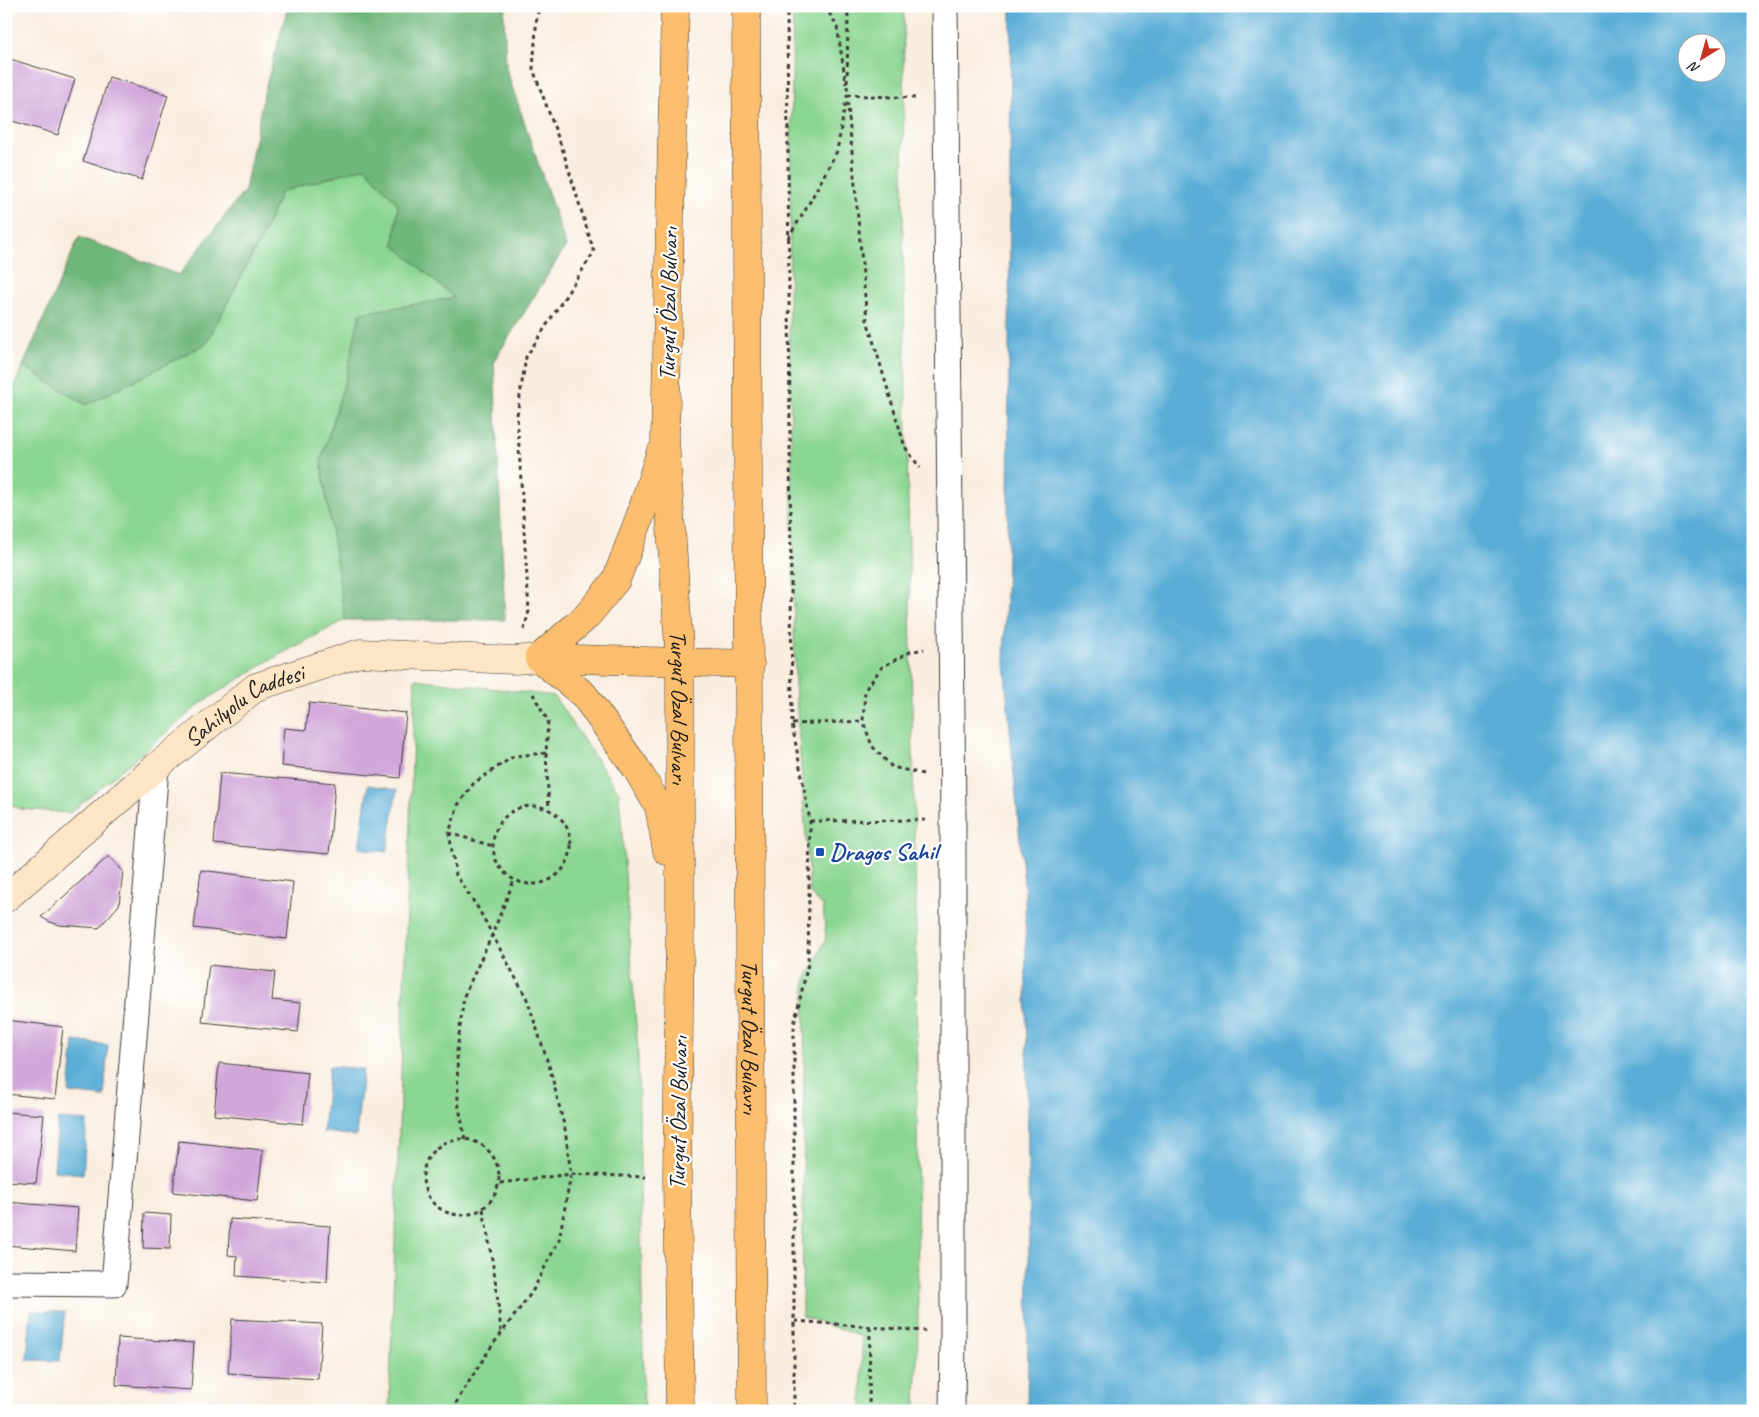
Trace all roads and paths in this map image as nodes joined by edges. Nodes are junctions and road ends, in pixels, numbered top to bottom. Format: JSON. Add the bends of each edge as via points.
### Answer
{"nodes":[{"id":1,"x":540,"y":6,"type":"edge"},
{"id":2,"x":675,"y":6,"type":"edge"},
{"id":3,"x":746,"y":6,"type":"edge"},
{"id":4,"x":787,"y":6,"type":"edge"},
{"id":5,"x":825,"y":6,"type":"edge"},
{"id":6,"x":848,"y":6,"type":"edge"},
{"id":7,"x":945,"y":6,"type":"edge"},
{"id":8,"x":847,"y":94,"type":"junction"},
{"id":9,"x":946,"y":96,"type":"junction"},
{"id":10,"x":787,"y":238,"type":"junction"},
{"id":11,"x":665,"y":439,"type":"junction"},
{"id":12,"x":949,"y":506,"type":"junction"},
{"id":13,"x":950,"y":651,"type":"junction"},
{"id":14,"x":527,"y":659,"type":"junction"},
{"id":15,"x":680,"y":662,"type":"junction"},
{"id":16,"x":750,"y":664,"type":"junction"},
{"id":17,"x":863,"y":720,"type":"junction"},
{"id":18,"x":792,"y":724,"type":"junction"},
{"id":19,"x":546,"y":753,"type":"junction"},
{"id":20,"x":156,"y":767,"type":"junction"},
{"id":21,"x":951,"y":771,"type":"junction"},
{"id":22,"x":549,"y":810,"type":"junction"},
{"id":23,"x":953,"y":819,"type":"junction"},
{"id":24,"x":810,"y":821,"type":"junction"},
{"id":25,"x":449,"y":833,"type":"junction"},
{"id":26,"x":493,"y":846,"type":"junction"},
{"id":27,"x":514,"y":880,"type":"junction"},
{"id":28,"x":6,"y":898,"type":"edge"},
{"id":29,"x":680,"y":931,"type":"junction"},
{"id":30,"x":492,"y":935,"type":"junction"},
{"id":31,"x":465,"y":1139,"type":"junction"},
{"id":32,"x":571,"y":1174,"type":"junction"},
{"id":33,"x":677,"y":1178,"type":"junction"},
{"id":34,"x":500,"y":1183,"type":"junction"},
{"id":35,"x":483,"y":1210,"type":"junction"},
{"id":36,"x":6,"y":1283,"type":"edge"},
{"id":37,"x":795,"y":1321,"type":"junction"},
{"id":38,"x":870,"y":1327,"type":"junction"},
{"id":39,"x":953,"y":1333,"type":"junction"},
{"id":40,"x":501,"y":1334,"type":"junction"},
{"id":41,"x":453,"y":1411,"type":"edge"},
{"id":42,"x":680,"y":1411,"type":"edge"},
{"id":43,"x":752,"y":1411,"type":"edge"},
{"id":44,"x":794,"y":1411,"type":"edge"},
{"id":45,"x":869,"y":1411,"type":"edge"},
{"id":46,"x":952,"y":1411,"type":"edge"}],
"edges":[{"from":1,"to":14,"type":"path","via":[[533,69],[563,151],[594,252],[526,357],[517,415],[529,611]]},
{"from":2,"to":11,"type":"highway","name":"Turgut Özal Bulvarı"},
{"from":3,"to":16,"type":"highway"},
{"from":4,"to":10,"type":"path"},
{"from":5,"to":8,"type":"path","via":[[837,26]]},
{"from":6,"to":8,"type":"path"},
{"from":7,"to":9,"type":"street"},
{"from":8,"to":9,"type":"path"},
{"from":8,"to":10,"type":"path","via":[[837,151],[806,210]]},
{"from":8,"to":12,"type":"path","via":[[867,320],[904,447]]},
{"from":9,"to":12,"type":"street"},
{"from":10,"to":18,"type":"path"},
{"from":11,"to":14,"type":"highway","via":[[616,580],[587,616]]},
{"from":11,"to":15,"type":"highway","name":"Turgut Özal Bulvarı"},
{"from":12,"to":13,"type":"street"},
{"from":13,"to":17,"type":"path","via":[[933,647],[910,652],[882,667],[865,690]]},
{"from":13,"to":21,"type":"street"},
{"from":14,"to":15,"type":"highway"},
{"from":14,"to":19,"type":"path","via":[[548,721]]},
{"from":14,"to":20,"type":"street","name":"Sahilyolu Caddesi","via":[[360,653],[256,687]]},
{"from":14,"to":29,"type":"highway","via":[[584,695],[636,768],[659,807]]},
{"from":15,"to":16,"type":"highway"},
{"from":15,"to":29,"type":"highway","name":"Turgut Özal Bulvarı"},
{"from":16,"to":43,"type":"highway","name":"Turgut Özal Bulavrı"},
{"from":17,"to":18,"type":"path"},
{"from":17,"to":21,"type":"path","via":[[872,746],[892,767],[919,775]]},
{"from":18,"to":24,"type":"path"},
{"from":19,"to":22,"type":"path"},
{"from":19,"to":25,"type":"path","via":[[514,756],[474,783],[458,805]]},
{"from":20,"to":28,"type":"street","name":"Sahilyolu Caddesi"},
{"from":20,"to":36,"type":"street","via":[[114,1284]]},
{"from":21,"to":23,"type":"street"},
{"from":22,"to":26,"type":"path","via":[[536,806],[510,812],[501,821]]},
{"from":22,"to":27,"type":"path","via":[[559,816],[571,838],[568,862],[550,880],[538,884]]},
{"from":23,"to":24,"type":"path"},
{"from":23,"to":39,"type":"street"},
{"from":24,"to":37,"type":"path","via":[[808,964],[794,1026]]},
{"from":25,"to":26,"type":"path"},
{"from":25,"to":30,"type":"path","via":[[456,874]]},
{"from":26,"to":27,"type":"path","via":[[499,866]]},
{"from":27,"to":30,"type":"path"},
{"from":29,"to":33,"type":"highway","name":"Turgut Özal Bulvarı"},
{"from":30,"to":31,"type":"path","via":[[464,996],[457,1051],[458,1102]]},
{"from":30,"to":32,"type":"path","via":[[527,999],[550,1069]]},
{"from":31,"to":34,"type":"path","via":[[477,1142],[495,1159]]},
{"from":31,"to":35,"type":"path","via":[[445,1143],[430,1155],[424,1167],[426,1193],[433,1204],[457,1216]]},
{"from":32,"to":33,"type":"path"},
{"from":32,"to":34,"type":"path"},
{"from":32,"to":40,"type":"path","via":[[559,1240],[532,1292]]},
{"from":33,"to":42,"type":"highway","name":"Turgut Özal Bulvarı"},
{"from":34,"to":35,"type":"path","via":[[497,1193]]},
{"from":35,"to":40,"type":"path"},
{"from":37,"to":38,"type":"path"},
{"from":37,"to":44,"type":"path"},
{"from":38,"to":39,"type":"path"},
{"from":38,"to":45,"type":"path"},
{"from":39,"to":46,"type":"street"},
{"from":40,"to":41,"type":"path"}]}
